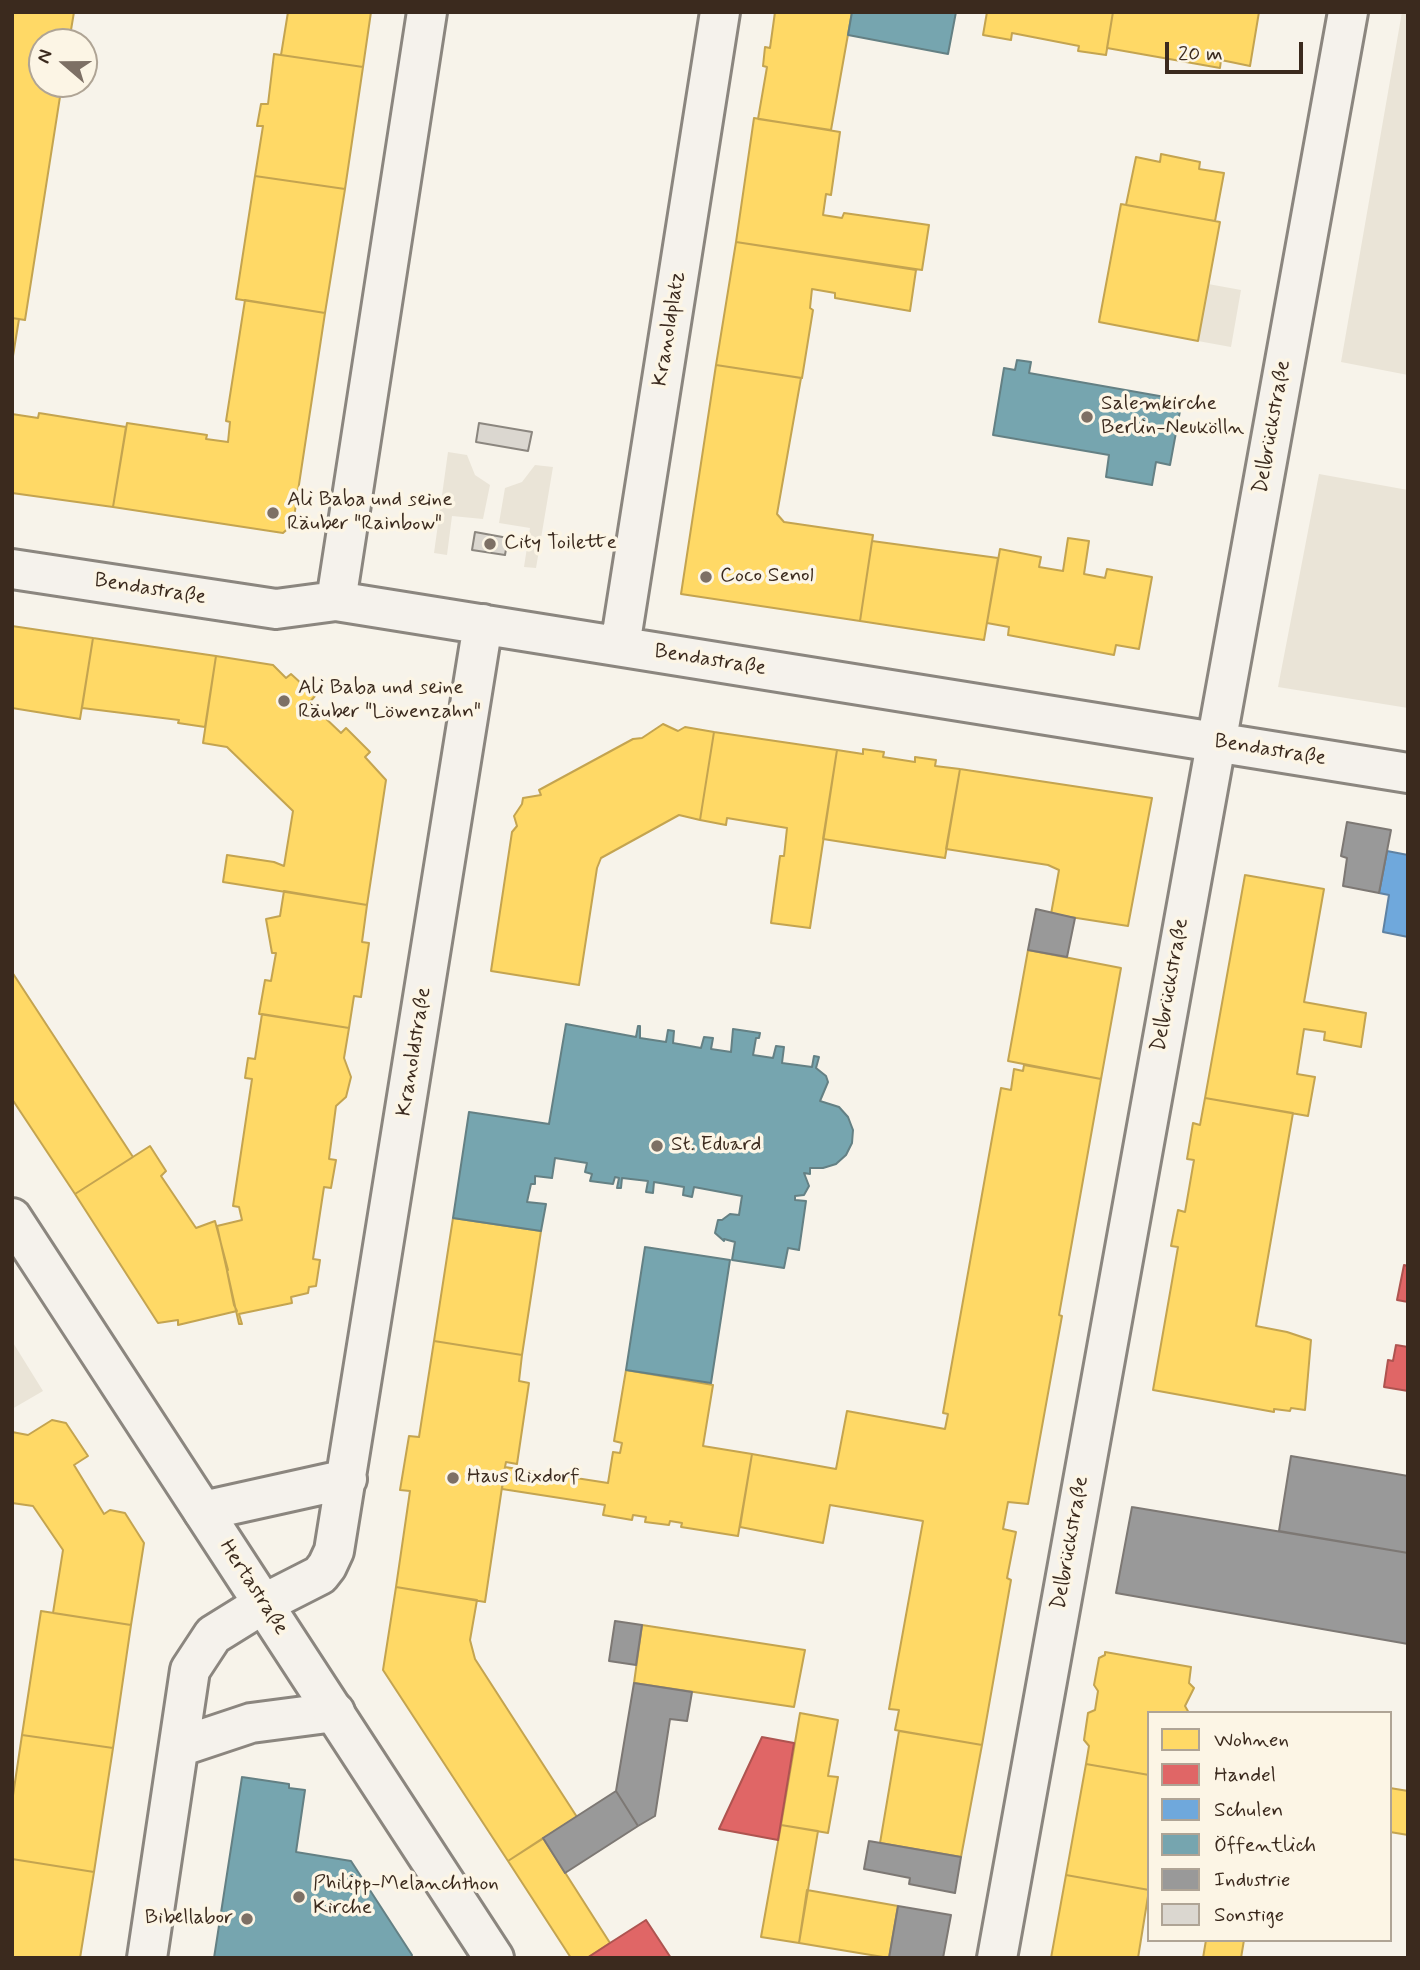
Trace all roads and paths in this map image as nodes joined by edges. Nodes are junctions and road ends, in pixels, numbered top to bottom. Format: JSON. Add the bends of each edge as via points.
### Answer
{"nodes":[{"id":1,"x":427,"y":12,"type":"edge"},
{"id":2,"x":720,"y":12,"type":"edge"},
{"id":3,"x":1348,"y":12,"type":"edge"},
{"id":4,"x":12,"y":569,"type":"edge"},
{"id":5,"x":336,"y":601,"type":"junction"},
{"id":6,"x":483,"y":624,"type":"junction"},
{"id":7,"x":621,"y":646,"type":"junction"},
{"id":8,"x":1215,"y":742,"type":"junction"},
{"id":9,"x":1408,"y":773,"type":"edge"},
{"id":10,"x":12,"y":1218,"type":"edge"},
{"id":11,"x":347,"y":1479,"type":"junction"},
{"id":12,"x":203,"y":1511,"type":"junction"},
{"id":13,"x":263,"y":1604,"type":"junction"},
{"id":14,"x":335,"y":1713,"type":"junction"},
{"id":15,"x":179,"y":1747,"type":"junction"},
{"id":16,"x":147,"y":1958,"type":"edge"},
{"id":17,"x":494,"y":1958,"type":"edge"},
{"id":18,"x":997,"y":1958,"type":"edge"}],
"edges":[{"from":1,"to":5,"type":"street"},
{"from":2,"to":7,"type":"street","name":"Kranoldplatz"},
{"from":3,"to":8,"type":"street","name":"Delbrückstraße"},
{"from":4,"to":5,"type":"street","name":"Bendastraße","via":[[276,609]]},
{"from":5,"to":6,"type":"street","name":"Bendastraße"},
{"from":6,"to":7,"type":"street","name":"Bendastraße"},
{"from":6,"to":11,"type":"street","name":"Kranoldstraße"},
{"from":7,"to":8,"type":"street","name":"Bendastraße"},
{"from":8,"to":9,"type":"street","name":"Bendastraße"},
{"from":8,"to":18,"type":"street","name":"Delbrückstraße"},
{"from":10,"to":12,"type":"street","name":"Hertastraße"},
{"from":11,"to":12,"type":"street"},
{"from":11,"to":13,"type":"street","name":"Kranoldstraße","via":[[327,1566],[320,1575]]},
{"from":12,"to":13,"type":"street","name":"Hertastraße"},
{"from":13,"to":14,"type":"street","name":"Hertastraße"},
{"from":13,"to":15,"type":"street","name":"Kranoldstraße","via":[[213,1635],[190,1670]]},
{"from":14,"to":15,"type":"street","via":[[251,1723]]},
{"from":14,"to":17,"type":"street","name":"Hertastraße"},
{"from":15,"to":16,"type":"street","name":"Kranoldstraße"}]}
